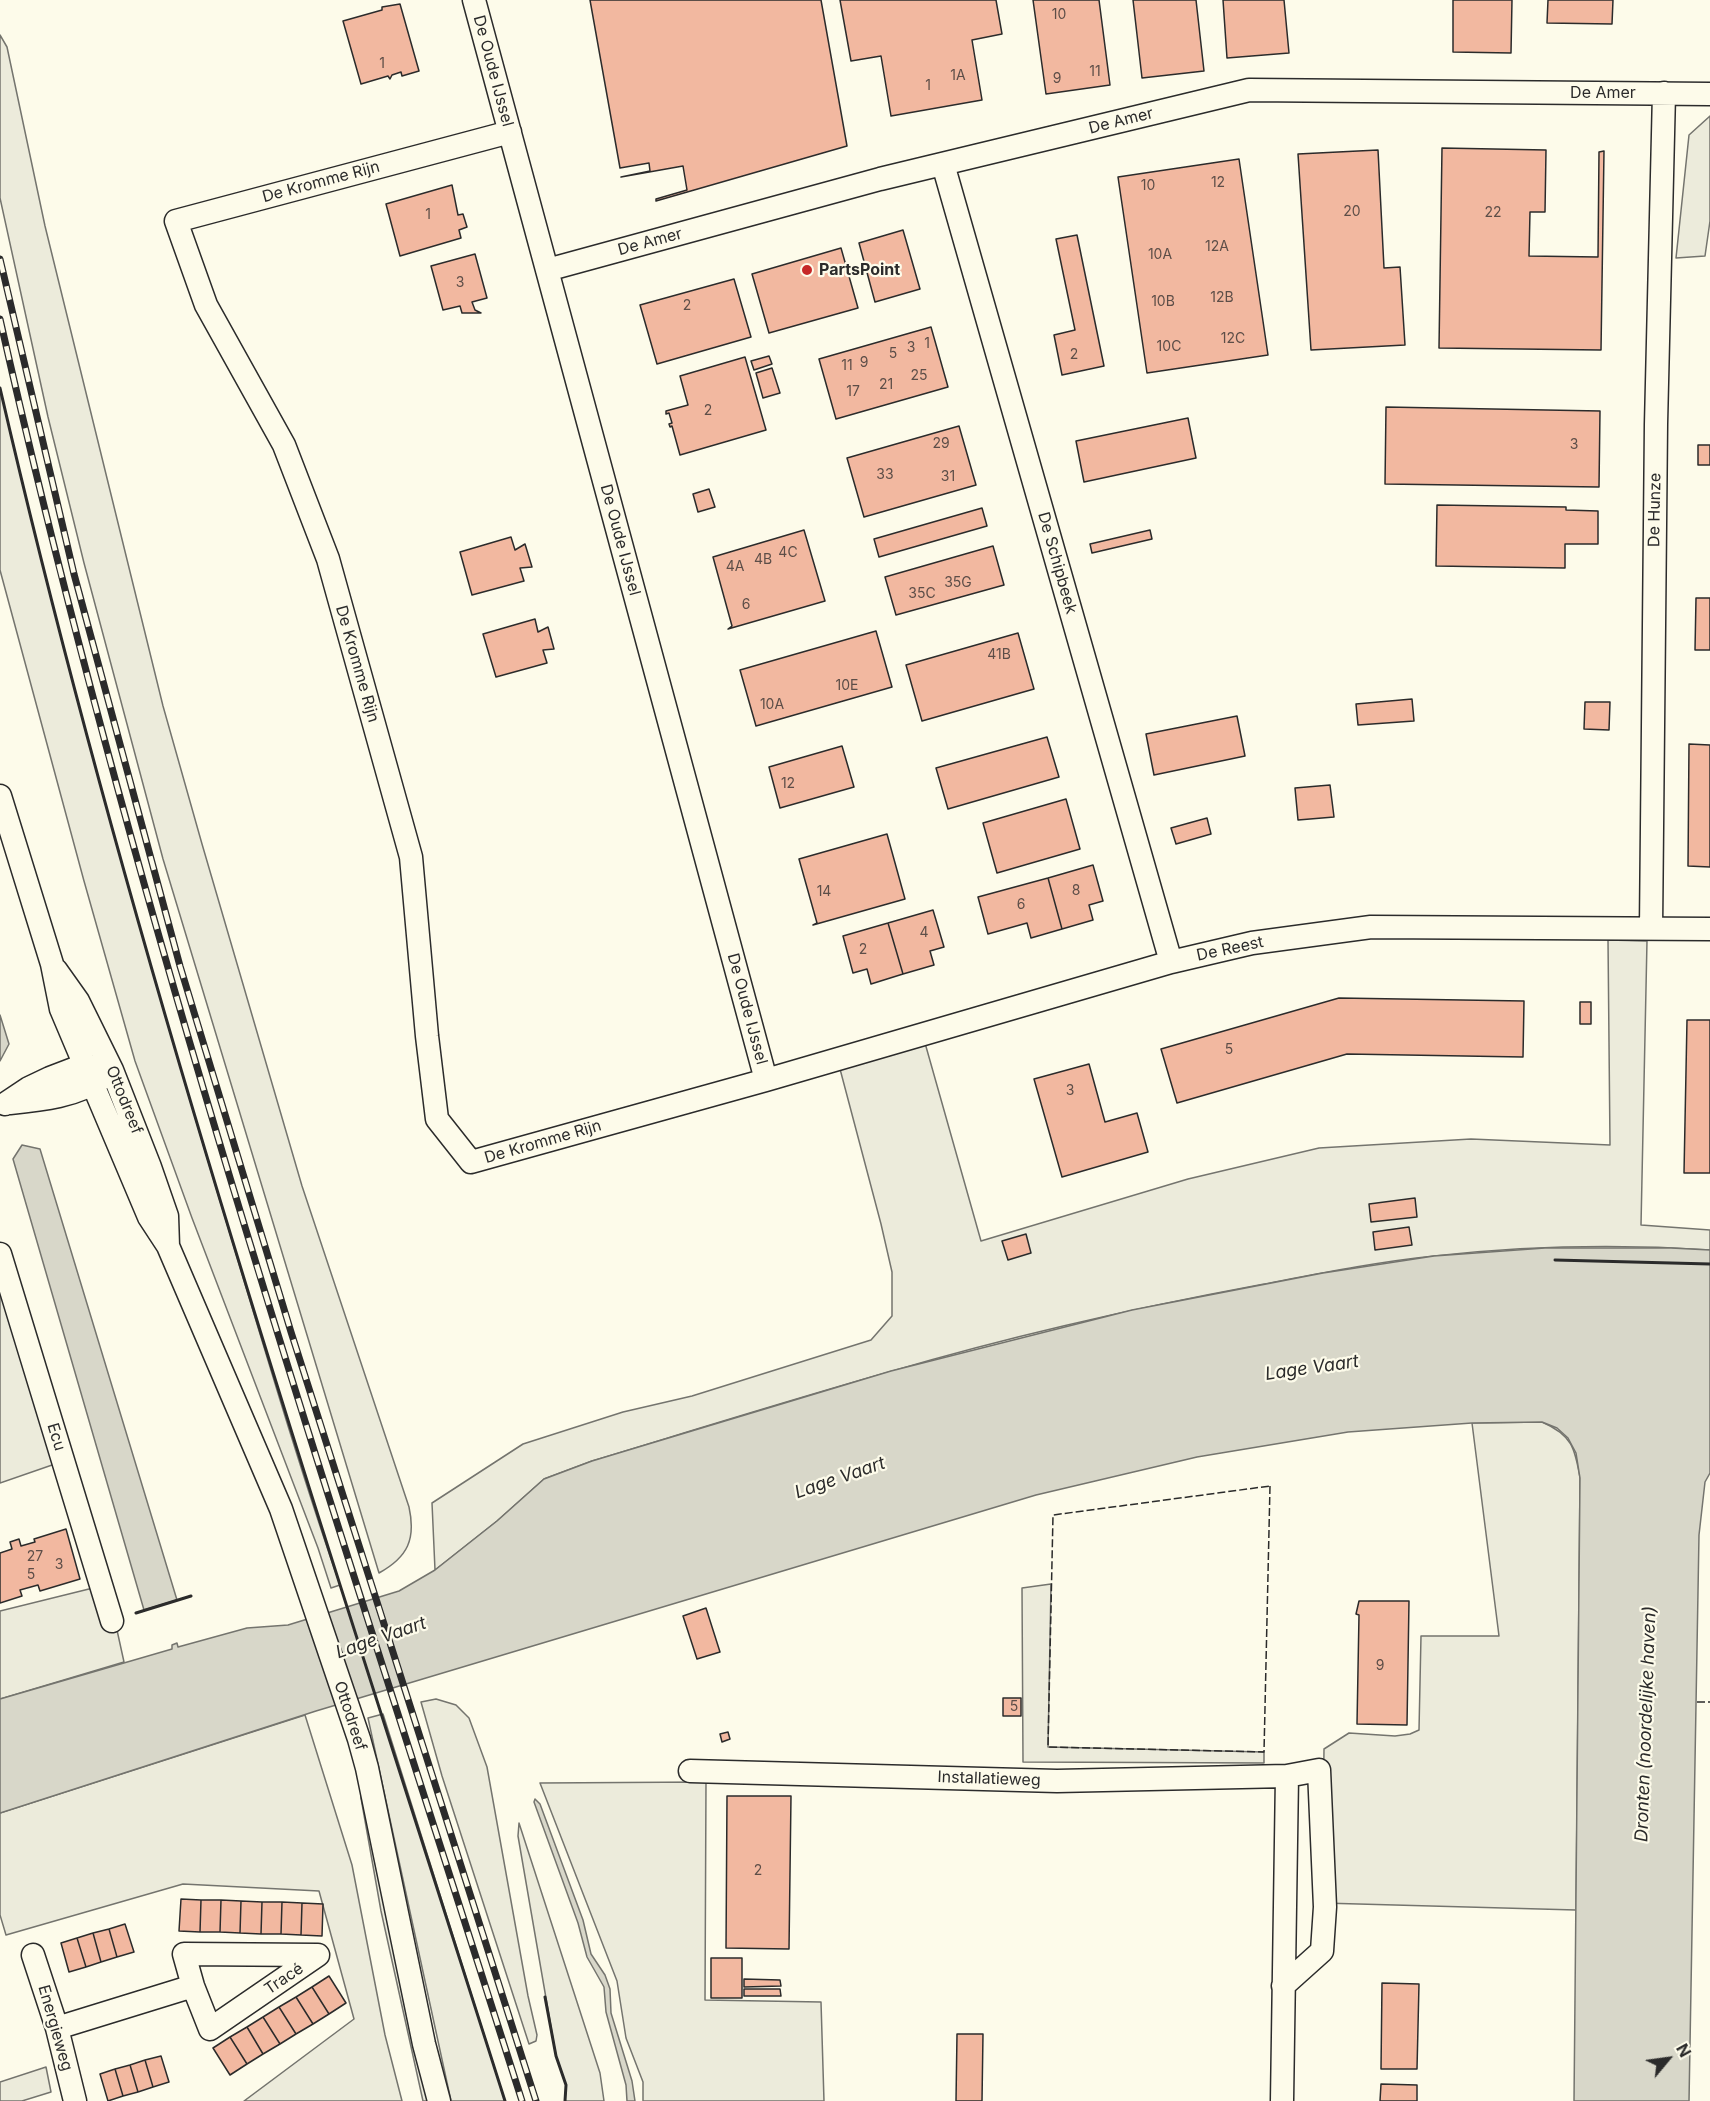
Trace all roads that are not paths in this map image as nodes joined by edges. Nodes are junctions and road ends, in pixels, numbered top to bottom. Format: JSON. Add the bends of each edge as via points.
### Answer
{"nodes":[{"id":1,"x":474,"y":0,"type":"edge"},
{"id":2,"x":1664,"y":93,"type":"junction"},
{"id":3,"x":1710,"y":94,"type":"edge"},
{"id":4,"x":510,"y":132,"type":"junction"},
{"id":5,"x":943,"y":164,"type":"junction"},
{"id":6,"x":547,"y":270,"type":"junction"},
{"id":7,"x":0,"y":796,"type":"edge"},
{"id":8,"x":1651,"y":928,"type":"junction"},
{"id":9,"x":1710,"y":929,"type":"edge"},
{"id":10,"x":1172,"y":962,"type":"junction"},
{"id":11,"x":52,"y":964,"type":"junction"},
{"id":12,"x":112,"y":1071,"type":"junction"},
{"id":13,"x":88,"y":1075,"type":"junction"},
{"id":14,"x":766,"y":1080,"type":"junction"},
{"id":15,"x":53,"y":1088,"type":"dead end"},
{"id":16,"x":3,"y":1105,"type":"edge"},
{"id":17,"x":168,"y":1246,"type":"junction"},
{"id":18,"x":0,"y":1254,"type":"edge"},
{"id":19,"x":112,"y":1621,"type":"dead end"},
{"id":20,"x":690,"y":1771,"type":"dead end"},
{"id":21,"x":1287,"y":1776,"type":"junction"},
{"id":22,"x":33,"y":1955,"type":"dead end"},
{"id":23,"x":193,"y":1986,"type":"junction"},
{"id":24,"x":1283,"y":1986,"type":"junction"},
{"id":25,"x":57,"y":2028,"type":"junction"},
{"id":26,"x":71,"y":2100,"type":"edge"},
{"id":27,"x":439,"y":2101,"type":"edge"},
{"id":28,"x":1282,"y":2101,"type":"edge"}],
"edges":[{"from":1,"to":4,"type":"street","name":"De Oude IJssel"},
{"from":2,"to":3,"type":"street","name":"De Amer"},
{"from":2,"to":5,"type":"street","name":"De Amer","via":[[1249,90]]},
{"from":2,"to":8,"type":"street","name":"De Hunze"},
{"from":4,"to":6,"type":"street","name":"De Oude IJssel"},
{"from":4,"to":14,"type":"street","name":"De Kromme Rijn","via":[[176,221],[206,305],[284,445],[328,558],[411,857],[437,1119],[471,1162]]},
{"from":5,"to":6,"type":"street","name":"De Amer"},
{"from":5,"to":10,"type":"street","name":"De Schipbeek"},
{"from":6,"to":14,"type":"street","name":"De Oude IJssel"},
{"from":7,"to":11,"type":"street","name":"Ottodreef"},
{"from":8,"to":9,"type":"street","name":"De Reest"},
{"from":8,"to":10,"type":"street","name":"De Reest","via":[[1371,927],[1252,943]]},
{"from":10,"to":14,"type":"street","name":"De Reest"},
{"from":11,"to":12,"type":"street","name":"Ottodreef","via":[[78,1001]]},
{"from":11,"to":13,"type":"street","name":"Ottodreef","via":[[61,1009]]},
{"from":12,"to":13,"type":"street"},
{"from":12,"to":17,"type":"street","name":"Ottodreef","via":[[167,1216]]},
{"from":13,"to":16,"type":"street","via":[[29,1088]]},
{"from":13,"to":17,"type":"street","name":"Ottodreef","via":[[149,1217]]},
{"from":15,"to":16,"type":"street"},
{"from":17,"to":27,"type":"street","name":"Ottodreef","via":[[281,1509],[359,1739]]},
{"from":18,"to":19,"type":"street","name":"Ecu"},
{"from":20,"to":21,"type":"street","name":"Installatieweg","via":[[1057,1780]]},
{"from":21,"to":24,"type":"street"},
{"from":21,"to":24,"type":"street","name":"Installatieweg","via":[[1319,1770],[1324,1907],[1322,1951]]},
{"from":22,"to":25,"type":"street","name":"Energieweg"},
{"from":23,"to":23,"type":"street","name":"Tracé","via":[[184,1954],[318,1955],[210,2029]]},
{"from":23,"to":25,"type":"street"},
{"from":24,"to":28,"type":"street"},
{"from":25,"to":26,"type":"street","name":"Energieweg"}]}
